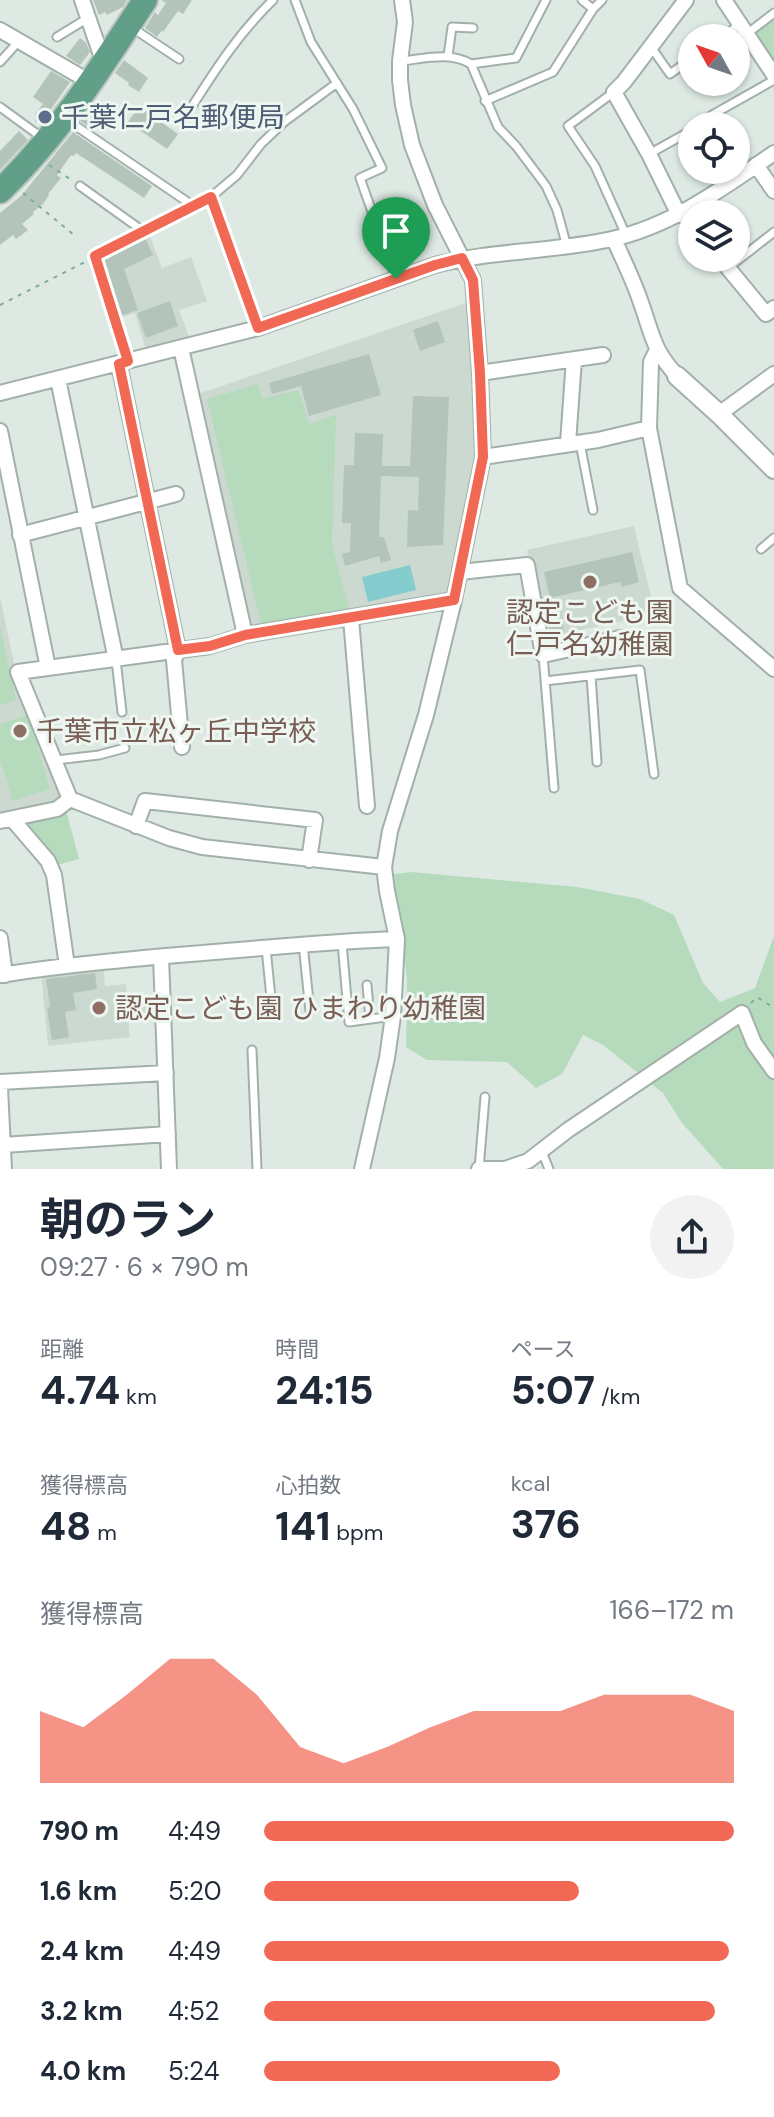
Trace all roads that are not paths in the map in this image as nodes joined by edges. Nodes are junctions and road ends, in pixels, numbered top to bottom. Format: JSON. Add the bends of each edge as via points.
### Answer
{"nodes":[{"id":1,"x":82,"y":0,"type":"edge"},
{"id":2,"x":145,"y":0,"type":"edge"},
{"id":3,"x":273,"y":0,"type":"edge"},
{"id":4,"x":295,"y":0,"type":"edge"},
{"id":5,"x":402,"y":0,"type":"edge"},
{"id":6,"x":546,"y":0,"type":"edge"},
{"id":7,"x":582,"y":0,"type":"edge"},
{"id":8,"x":602,"y":0,"type":"edge"},
{"id":9,"x":686,"y":0,"type":"edge"},
{"id":10,"x":724,"y":0,"type":"edge"},
{"id":11,"x":593,"y":9,"type":"junction"},
{"id":12,"x":774,"y":13,"type":"edge"},
{"id":13,"x":88,"y":18,"type":"junction"},
{"id":14,"x":741,"y":24,"type":"edge"},
{"id":15,"x":128,"y":25,"type":"junction"},
{"id":16,"x":750,"y":25,"type":"edge"},
{"id":17,"x":473,"y":28,"type":"dead end"},
{"id":18,"x":0,"y":30,"type":"edge"},
{"id":19,"x":57,"y":37,"type":"dead end"},
{"id":20,"x":750,"y":38,"type":"edge"},
{"id":21,"x":19,"y":41,"type":"junction"},
{"id":22,"x":651,"y":47,"type":"junction"},
{"id":23,"x":109,"y":56,"type":"junction"},
{"id":24,"x":448,"y":56,"type":"junction"},
{"id":25,"x":179,"y":59,"type":"dead end"},
{"id":26,"x":400,"y":61,"type":"junction"},
{"id":27,"x":0,"y":62,"type":"edge"},
{"id":28,"x":471,"y":64,"type":"junction"},
{"id":29,"x":678,"y":68,"type":"edge"},
{"id":30,"x":774,"y":77,"type":"edge"},
{"id":31,"x":90,"y":82,"type":"junction"},
{"id":32,"x":337,"y":83,"type":"junction"},
{"id":33,"x":614,"y":92,"type":"junction"},
{"id":34,"x":485,"y":101,"type":"junction"},
{"id":35,"x":193,"y":105,"type":"dead end"},
{"id":36,"x":0,"y":107,"type":"edge"},
{"id":37,"x":717,"y":112,"type":"edge"},
{"id":38,"x":70,"y":122,"type":"dead end"},
{"id":39,"x":678,"y":138,"type":"edge"},
{"id":40,"x":41,"y":148,"type":"junction"},
{"id":41,"x":774,"y":153,"type":"edge"},
{"id":42,"x":649,"y":154,"type":"junction"},
{"id":43,"x":756,"y":165,"type":"junction"},
{"id":44,"x":80,"y":186,"type":"road end"},
{"id":45,"x":5,"y":187,"type":"edge"},
{"id":46,"x":774,"y":191,"type":"edge"},
{"id":47,"x":709,"y":200,"type":"edge"},
{"id":48,"x":192,"y":205,"type":"junction"},
{"id":49,"x":678,"y":213,"type":"edge"},
{"id":50,"x":678,"y":215,"type":"edge"},
{"id":51,"x":143,"y":231,"type":"junction"},
{"id":52,"x":774,"y":232,"type":"edge"},
{"id":53,"x":620,"y":237,"type":"junction"},
{"id":54,"x":568,"y":247,"type":"junction"},
{"id":55,"x":750,"y":247,"type":"edge"},
{"id":56,"x":462,"y":258,"type":"junction"},
{"id":57,"x":732,"y":272,"type":"edge"},
{"id":58,"x":396,"y":279,"type":"junction"},
{"id":59,"x":774,"y":308,"type":"edge"},
{"id":60,"x":181,"y":348,"type":"junction"},
{"id":61,"x":657,"y":350,"type":"junction"},
{"id":62,"x":603,"y":355,"type":"dead end"},
{"id":63,"x":574,"y":359,"type":"junction"},
{"id":64,"x":123,"y":362,"type":"junction"},
{"id":65,"x":480,"y":373,"type":"junction"},
{"id":66,"x":774,"y":374,"type":"edge"},
{"id":67,"x":677,"y":376,"type":"joint"},
{"id":68,"x":58,"y":379,"type":"junction"},
{"id":69,"x":0,"y":393,"type":"edge"},
{"id":70,"x":719,"y":414,"type":"junction"},
{"id":71,"x":649,"y":428,"type":"junction"},
{"id":72,"x":0,"y":431,"type":"edge"},
{"id":73,"x":574,"y":443,"type":"junction"},
{"id":74,"x":483,"y":457,"type":"junction"},
{"id":75,"x":771,"y":459,"type":"edge"},
{"id":76,"x":176,"y":494,"type":"dead end"},
{"id":77,"x":149,"y":501,"type":"junction"},
{"id":78,"x":593,"y":510,"type":"dead end"},
{"id":79,"x":87,"y":518,"type":"junction"},
{"id":80,"x":20,"y":535,"type":"junction"},
{"id":81,"x":774,"y":538,"type":"edge"},
{"id":82,"x":761,"y":549,"type":"dead end"},
{"id":83,"x":460,"y":572,"type":"junction"},
{"id":84,"x":454,"y":600,"type":"junction"},
{"id":85,"x":351,"y":619,"type":"junction"},
{"id":86,"x":245,"y":635,"type":"junction"},
{"id":87,"x":620,"y":638,"type":"dead end"},
{"id":88,"x":178,"y":650,"type":"junction"},
{"id":89,"x":543,"y":655,"type":"junction"},
{"id":90,"x":116,"y":660,"type":"junction"},
{"id":91,"x":48,"y":668,"type":"junction"},
{"id":92,"x":774,"y":669,"type":"edge"},
{"id":93,"x":591,"y":676,"type":"junction"},
{"id":94,"x":545,"y":681,"type":"junction"},
{"id":95,"x":122,"y":712,"type":"dead end"},
{"id":96,"x":182,"y":747,"type":"dead end"},
{"id":97,"x":125,"y":748,"type":"dead end"},
{"id":98,"x":56,"y":760,"type":"junction"},
{"id":99,"x":597,"y":762,"type":"dead end"},
{"id":100,"x":654,"y":774,"type":"dead end"},
{"id":101,"x":554,"y":788,"type":"dead end"},
{"id":102,"x":70,"y":799,"type":"junction"},
{"id":103,"x":367,"y":806,"type":"dead end"},
{"id":104,"x":6,"y":820,"type":"edge"},
{"id":105,"x":136,"y":826,"type":"junction"},
{"id":106,"x":309,"y":860,"type":"junction"},
{"id":107,"x":384,"y":867,"type":"junction"},
{"id":108,"x":0,"y":938,"type":"edge"},
{"id":109,"x":397,"y":939,"type":"junction"},
{"id":110,"x":342,"y":941,"type":"junction"},
{"id":111,"x":303,"y":944,"type":"junction"},
{"id":112,"x":266,"y":948,"type":"junction"},
{"id":113,"x":161,"y":957,"type":"junction"},
{"id":114,"x":67,"y":966,"type":"junction"},
{"id":115,"x":2,"y":975,"type":"edge"},
{"id":116,"x":367,"y":985,"type":"dead end"},
{"id":117,"x":272,"y":1008,"type":"dead end"},
{"id":118,"x":310,"y":1011,"type":"dead end"},
{"id":119,"x":393,"y":1016,"type":"junction"},
{"id":120,"x":370,"y":1019,"type":"junction"},
{"id":121,"x":252,"y":1050,"type":"dead end"},
{"id":122,"x":774,"y":1071,"type":"edge"},
{"id":123,"x":166,"y":1073,"type":"junction"},
{"id":124,"x":0,"y":1085,"type":"edge"},
{"id":125,"x":485,"y":1097,"type":"dead end"},
{"id":126,"x":168,"y":1134,"type":"junction"},
{"id":127,"x":3,"y":1145,"type":"junction"},
{"id":128,"x":542,"y":1152,"type":"junction"},
{"id":129,"x":4,"y":1169,"type":"edge"},
{"id":130,"x":169,"y":1169,"type":"edge"},
{"id":131,"x":257,"y":1169,"type":"edge"},
{"id":132,"x":362,"y":1169,"type":"edge"},
{"id":133,"x":479,"y":1169,"type":"edge"},
{"id":134,"x":549,"y":1169,"type":"edge"}],
"edges":[{"from":1,"to":13,"type":"street"},
{"from":2,"to":15,"type":"main road"},
{"from":3,"to":35,"type":"lane","via":[[226,52]]},
{"from":4,"to":32,"type":"lane","via":[[311,42]]},
{"from":5,"to":26,"type":"street"},
{"from":6,"to":28,"type":"lane","via":[[516,58]]},
{"from":7,"to":11,"type":"lane"},
{"from":8,"to":11,"type":"lane"},
{"from":9,"to":22,"type":"street"},
{"from":10,"to":14,"type":"street"},
{"from":11,"to":34,"type":"lane","via":[[553,72]]},
{"from":12,"to":16,"type":"lane"},
{"from":13,"to":19,"type":"lane"},
{"from":13,"to":23,"type":"street","via":[[100,52]]},
{"from":15,"to":23,"type":"main road"},
{"from":15,"to":25,"type":"lane"},
{"from":17,"to":24,"type":"lane","via":[[452,27]]},
{"from":18,"to":21,"type":"street"},
{"from":20,"to":30,"type":"street"},
{"from":21,"to":27,"type":"lane"},
{"from":21,"to":31,"type":"street"},
{"from":22,"to":29,"type":"lane","via":[[670,74]]},
{"from":22,"to":33,"type":"street"},
{"from":23,"to":31,"type":"main road"},
{"from":24,"to":26,"type":"lane"},
{"from":24,"to":28,"type":"lane"},
{"from":26,"to":56,"type":"street","via":[[412,145]]},
{"from":28,"to":34,"type":"lane"},
{"from":30,"to":37,"type":"lane"},
{"from":31,"to":40,"type":"main road"},
{"from":32,"to":48,"type":"lane","via":[[284,122],[211,197]]},
{"from":32,"to":58,"type":"lane","via":[[382,168],[360,178]]},
{"from":33,"to":42,"type":"street"},
{"from":33,"to":53,"type":"lane","via":[[568,126],[595,166]]},
{"from":34,"to":54,"type":"lane","via":[[498,127],[546,186]]},
{"from":36,"to":40,"type":"lane"},
{"from":38,"to":48,"type":"lane"},
{"from":39,"to":42,"type":"lane"},
{"from":40,"to":45,"type":"main road"},
{"from":41,"to":43,"type":"street"},
{"from":42,"to":49,"type":"street"},
{"from":43,"to":46,"type":"street"},
{"from":43,"to":47,"type":"street"},
{"from":44,"to":51,"type":"lane"},
{"from":48,"to":51,"type":"lane"},
{"from":50,"to":53,"type":"street"},
{"from":51,"to":64,"type":"lane","via":[[95,256]]},
{"from":52,"to":55,"type":"lane"},
{"from":53,"to":54,"type":"street"},
{"from":53,"to":61,"type":"street"},
{"from":54,"to":56,"type":"street"},
{"from":56,"to":58,"type":"street"},
{"from":56,"to":65,"type":"street","via":[[473,280]]},
{"from":57,"to":59,"type":"street","via":[[766,314]]},
{"from":58,"to":60,"type":"street","via":[[258,328]]},
{"from":60,"to":64,"type":"street"},
{"from":60,"to":86,"type":"street"},
{"from":61,"to":67,"type":"street"},
{"from":61,"to":71,"type":"street","via":[[651,362]]},
{"from":62,"to":63,"type":"street"},
{"from":63,"to":65,"type":"street"},
{"from":63,"to":73,"type":"street"},
{"from":64,"to":68,"type":"street"},
{"from":64,"to":77,"type":"street"},
{"from":65,"to":74,"type":"street"},
{"from":66,"to":70,"type":"street"},
{"from":67,"to":70,"type":"street"},
{"from":68,"to":69,"type":"street"},
{"from":68,"to":79,"type":"street"},
{"from":70,"to":75,"type":"street"},
{"from":71,"to":73,"type":"street"},
{"from":71,"to":92,"type":"street","via":[[680,588]]},
{"from":72,"to":80,"type":"street"},
{"from":73,"to":74,"type":"street"},
{"from":73,"to":78,"type":"lane"},
{"from":74,"to":83,"type":"street"},
{"from":76,"to":77,"type":"street"},
{"from":77,"to":79,"type":"street"},
{"from":77,"to":88,"type":"street"},
{"from":79,"to":80,"type":"street"},
{"from":79,"to":90,"type":"street"},
{"from":80,"to":91,"type":"street"},
{"from":81,"to":82,"type":"lane"},
{"from":83,"to":84,"type":"street"},
{"from":83,"to":89,"type":"street","via":[[527,565]]},
{"from":84,"to":85,"type":"street"},
{"from":84,"to":107,"type":"street"},
{"from":85,"to":86,"type":"street"},
{"from":85,"to":103,"type":"street"},
{"from":86,"to":88,"type":"street"},
{"from":87,"to":89,"type":"street"},
{"from":88,"to":90,"type":"street"},
{"from":88,"to":96,"type":"street","via":[[174,660]]},
{"from":89,"to":94,"type":"lane"},
{"from":90,"to":91,"type":"street"},
{"from":90,"to":95,"type":"lane"},
{"from":91,"to":98,"type":"street","via":[[18,672]]},
{"from":93,"to":94,"type":"lane"},
{"from":93,"to":99,"type":"lane"},
{"from":93,"to":100,"type":"lane","via":[[640,670]]},
{"from":94,"to":101,"type":"lane"},
{"from":97,"to":98,"type":"lane"},
{"from":98,"to":102,"type":"street"},
{"from":102,"to":104,"type":"street","via":[[57,809]]},
{"from":102,"to":105,"type":"street"},
{"from":104,"to":114,"type":"street","via":[[48,861],[54,875]]},
{"from":105,"to":106,"type":"street","via":[[202,847]]},
{"from":105,"to":106,"type":"street","via":[[145,801],[315,820]]},
{"from":106,"to":107,"type":"street"},
{"from":107,"to":109,"type":"street"},
{"from":108,"to":115,"type":"street"},
{"from":109,"to":110,"type":"street"},
{"from":109,"to":119,"type":"street"},
{"from":110,"to":111,"type":"street"},
{"from":110,"to":120,"type":"lane","via":[[349,1022]]},
{"from":111,"to":112,"type":"street"},
{"from":111,"to":118,"type":"lane"},
{"from":112,"to":113,"type":"street"},
{"from":112,"to":117,"type":"lane"},
{"from":113,"to":114,"type":"street"},
{"from":113,"to":123,"type":"street"},
{"from":114,"to":115,"type":"street"},
{"from":116,"to":120,"type":"lane"},
{"from":119,"to":120,"type":"lane"},
{"from":119,"to":132,"type":"street"},
{"from":121,"to":131,"type":"lane"},
{"from":122,"to":128,"type":"street","via":[[742,1013]]},
{"from":123,"to":124,"type":"street"},
{"from":123,"to":126,"type":"street"},
{"from":124,"to":127,"type":"street"},
{"from":125,"to":133,"type":"lane"},
{"from":126,"to":127,"type":"street"},
{"from":126,"to":130,"type":"street"},
{"from":127,"to":129,"type":"street"},
{"from":128,"to":133,"type":"street","via":[[505,1169]]},
{"from":128,"to":134,"type":"lane"}]}
